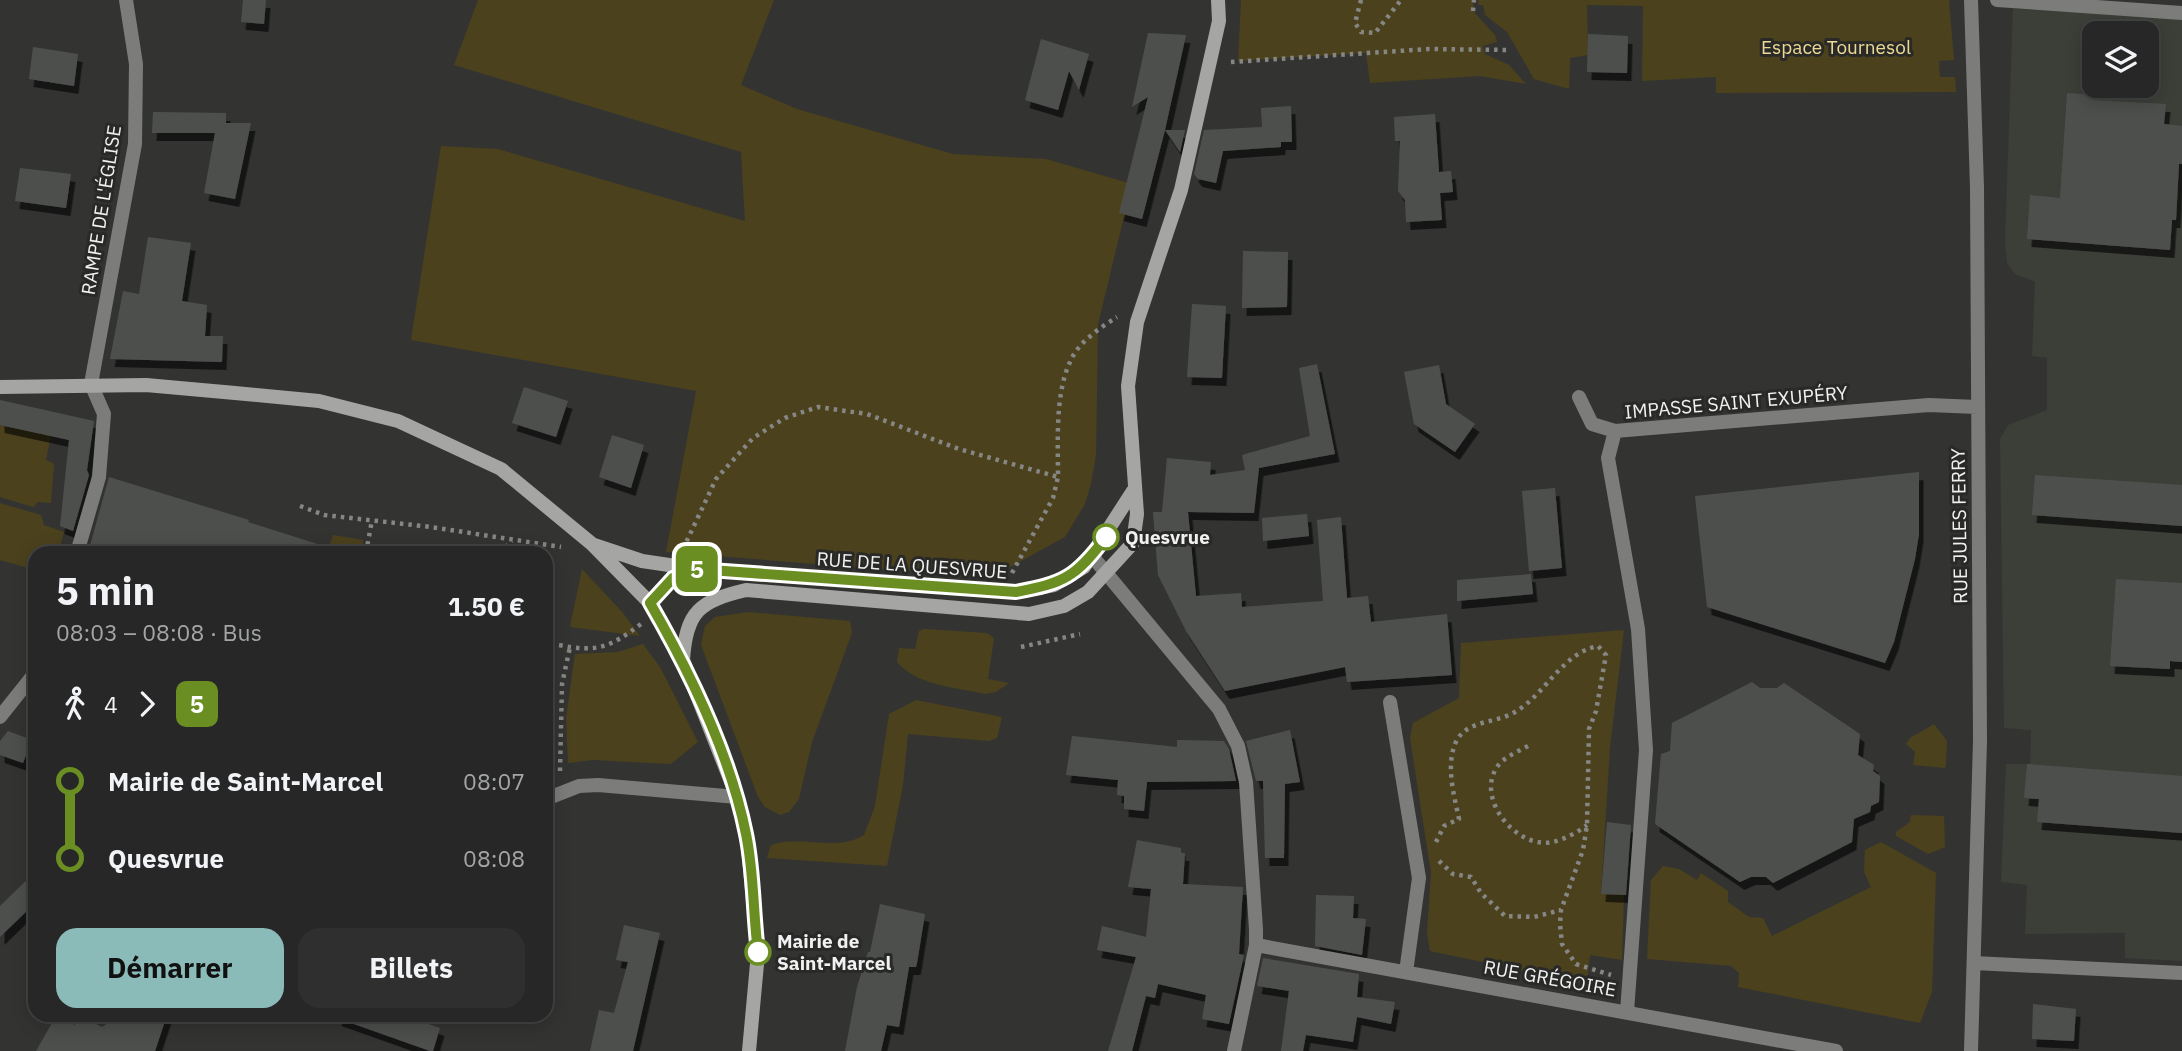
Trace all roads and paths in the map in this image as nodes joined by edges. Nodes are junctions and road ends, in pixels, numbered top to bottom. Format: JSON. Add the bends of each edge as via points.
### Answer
{"nodes":[{"id":1,"x":126,"y":0,"type":"edge"},
{"id":2,"x":1219,"y":0,"type":"edge"},
{"id":3,"x":1361,"y":0,"type":"edge"},
{"id":4,"x":1401,"y":0,"type":"edge"},
{"id":5,"x":1474,"y":0,"type":"edge"},
{"id":6,"x":1971,"y":0,"type":"edge"},
{"id":7,"x":1997,"y":0,"type":"edge"},
{"id":8,"x":1473,"y":11,"type":"dead end"},
{"id":9,"x":2182,"y":13,"type":"edge"},
{"id":10,"x":1509,"y":50,"type":"dead end"},
{"id":11,"x":1209,"y":63,"type":"junction"},
{"id":12,"x":1144,"y":298,"type":"junction"},
{"id":13,"x":91,"y":384,"type":"junction"},
{"id":14,"x":0,"y":387,"type":"edge"},
{"id":15,"x":1579,"y":397,"type":"dead end"},
{"id":16,"x":1976,"y":407,"type":"junction"},
{"id":17,"x":1615,"y":431,"type":"junction"},
{"id":18,"x":1058,"y":477,"type":"junction"},
{"id":19,"x":1133,"y":491,"type":"junction"},
{"id":20,"x":300,"y":506,"type":"dead end"},
{"id":21,"x":372,"y":520,"type":"junction"},
{"id":22,"x":512,"y":540,"type":"junction"},
{"id":23,"x":592,"y":544,"type":"junction"},
{"id":24,"x":79,"y":546,"type":"edge"},
{"id":25,"x":367,"y":546,"type":"edge"},
{"id":26,"x":506,"y":546,"type":"edge"},
{"id":27,"x":1092,"y":556,"type":"junction"},
{"id":28,"x":675,"y":565,"type":"junction"},
{"id":29,"x":696,"y":569,"type":"junction"},
{"id":30,"x":1107,"y":573,"type":"junction"},
{"id":31,"x":1002,"y":591,"type":"junction"},
{"id":32,"x":653,"y":608,"type":"junction"},
{"id":33,"x":1080,"y":634,"type":"dead end"},
{"id":34,"x":559,"y":645,"type":"dead end"},
{"id":35,"x":570,"y":647,"type":"junction"},
{"id":36,"x":1021,"y":647,"type":"dead end"},
{"id":37,"x":683,"y":660,"type":"junction"},
{"id":38,"x":28,"y":682,"type":"edge"},
{"id":39,"x":1390,"y":702,"type":"dead end"},
{"id":40,"x":0,"y":718,"type":"edge"},
{"id":41,"x":1528,"y":746,"type":"dead end"},
{"id":42,"x":555,"y":776,"type":"dead end"},
{"id":43,"x":553,"y":796,"type":"edge"},
{"id":44,"x":737,"y":797,"type":"junction"},
{"id":45,"x":1587,"y":825,"type":"junction"},
{"id":46,"x":1561,"y":910,"type":"junction"},
{"id":47,"x":1256,"y":945,"type":"junction"},
{"id":48,"x":1973,"y":963,"type":"junction"},
{"id":49,"x":1406,"y":972,"type":"junction"},
{"id":50,"x":2182,"y":973,"type":"edge"},
{"id":51,"x":1628,"y":981,"type":"junction"},
{"id":52,"x":1626,"y":1012,"type":"junction"},
{"id":53,"x":749,"y":1051,"type":"edge"},
{"id":54,"x":1234,"y":1051,"type":"edge"},
{"id":55,"x":1836,"y":1051,"type":"edge"},
{"id":56,"x":1971,"y":1051,"type":"edge"}],
"edges":[{"from":1,"to":13,"type":"street","name":"RAMPE DE L'ÉGLISE","via":[[136,64],[135,144]]},
{"from":2,"to":11,"type":"street"},
{"from":3,"to":4,"type":"path","via":[[1356,23],[1361,32],[1375,33]]},
{"from":5,"to":8,"type":"path"},
{"from":6,"to":16,"type":"street","name":"RUE JULES FERRY","via":[[1978,201]]},
{"from":7,"to":9,"type":"street"},
{"from":10,"to":11,"type":"path","via":[[1429,49]]},
{"from":11,"to":12,"type":"street","via":[[1181,190]]},
{"from":12,"to":18,"type":"path","via":[[1085,341],[1070,360],[1062,387]]},
{"from":12,"to":19,"type":"street","via":[[1128,386]]},
{"from":13,"to":14,"type":"street"},
{"from":13,"to":23,"type":"street","via":[[319,401],[398,421],[501,469]]},
{"from":13,"to":24,"type":"street","via":[[104,414],[101,455]]},
{"from":15,"to":17,"type":"street","via":[[1592,424]]},
{"from":16,"to":17,"type":"street","name":"IMPASSE SAINT EXUPÉRY","via":[[1928,405]]},
{"from":16,"to":48,"type":"street","name":"RUE JULES FERRY","via":[[1980,741]]},
{"from":17,"to":51,"type":"street","name":"IMPASSE SAINT EXUPÉRY","via":[[1608,458],[1638,629],[1646,750]]},
{"from":18,"to":28,"type":"path","via":[[959,449],[867,414],[818,407],[785,418],[752,438],[716,479]]},
{"from":18,"to":31,"type":"path","via":[[1054,498]]},
{"from":19,"to":27,"type":"street","name":"RUE DE LA QUESVRUE"},
{"from":19,"to":30,"type":"street","name":"RUE DE LA QUESVRUE","via":[[1137,514],[1133,544]]},
{"from":20,"to":21,"type":"path","via":[[324,515]]},
{"from":21,"to":22,"type":"path"},
{"from":21,"to":25,"type":"path"},
{"from":22,"to":23,"type":"path","via":[[563,547],[578,558]]},
{"from":22,"to":26,"type":"path"},
{"from":23,"to":28,"type":"street","name":"RUE DE LA QUESVRUE","via":[[642,561]]},
{"from":23,"to":32,"type":"street"},
{"from":27,"to":30,"type":"street"},
{"from":27,"to":31,"type":"street","name":"RUE DE LA QUESVRUE","via":[[1084,567],[1054,585]]},
{"from":28,"to":29,"type":"street","name":"RUE DE LA QUESVRUE"},
{"from":29,"to":31,"type":"street","name":"RUE DE LA QUESVRUE"},
{"from":29,"to":32,"type":"street","via":[[673,578]]},
{"from":30,"to":37,"type":"street","name":"RUE DE LA QUESVRUE","via":[[1088,592],[1064,606],[1029,614],[746,590],[719,597],[693,613],[684,636]]},
{"from":30,"to":47,"type":"street","via":[[1219,709],[1238,746],[1246,782]]},
{"from":32,"to":35,"type":"path","via":[[616,643],[589,651]]},
{"from":32,"to":37,"type":"street"},
{"from":33,"to":36,"type":"path"},
{"from":34,"to":35,"type":"path"},
{"from":35,"to":42,"type":"path","via":[[562,684],[561,771]]},
{"from":37,"to":44,"type":"street"},
{"from":38,"to":40,"type":"street"},
{"from":39,"to":49,"type":"street","via":[[1419,878]]},
{"from":41,"to":45,"type":"path","via":[[1498,765],[1491,779],[1497,810],[1521,836],[1535,842],[1552,842]]},
{"from":43,"to":44,"type":"street","via":[[579,786],[598,785]]},
{"from":44,"to":53,"type":"street","via":[[747,837],[758,953]]},
{"from":45,"to":46,"type":"path"},
{"from":45,"to":46,"type":"path","via":[[1589,729],[1606,655],[1598,646],[1583,649],[1568,661],[1536,699],[1512,715],[1466,729],[1455,743],[1451,763],[1459,819],[1441,830],[1435,850],[1447,871],[1471,877],[1505,916],[1534,917]]},
{"from":46,"to":51,"type":"path","via":[[1562,944],[1576,964]]},
{"from":47,"to":49,"type":"street","name":"RUE GRÉGOIRE"},
{"from":47,"to":54,"type":"street"},
{"from":48,"to":50,"type":"street"},
{"from":48,"to":56,"type":"street","name":"RUE JULES FERRY"},
{"from":49,"to":52,"type":"street","name":"RUE GRÉGOIRE"},
{"from":51,"to":52,"type":"street","name":"IMPASSE SAINT EXUPÉRY"},
{"from":52,"to":55,"type":"street","name":"RUE GRÉGOIRE"}]}
